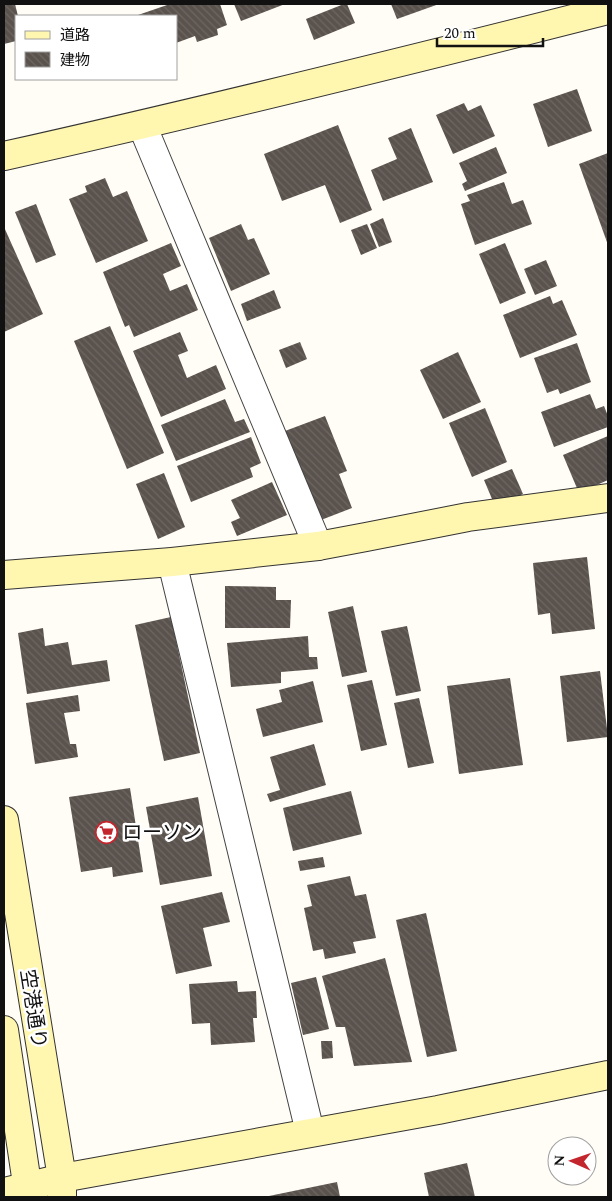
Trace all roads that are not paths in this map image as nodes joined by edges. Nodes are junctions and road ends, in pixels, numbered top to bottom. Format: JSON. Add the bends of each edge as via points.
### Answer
{"nodes":[{"id":1,"x":608,"y":10,"type":"edge"},
{"id":2,"x":142,"y":125,"type":"junction"},
{"id":3,"x":4,"y":156,"type":"edge"},
{"id":4,"x":608,"y":498,"type":"edge"},
{"id":5,"x":318,"y":546,"type":"junction"},
{"id":6,"x":172,"y":562,"type":"junction"},
{"id":7,"x":4,"y":575,"type":"edge"},
{"id":8,"x":4,"y":820,"type":"edge"},
{"id":9,"x":4,"y":1030,"type":"edge"},
{"id":10,"x":608,"y":1075,"type":"edge"},
{"id":11,"x":310,"y":1132,"type":"junction"},
{"id":12,"x":62,"y":1187,"type":"edge"},
{"id":13,"x":20,"y":1192,"type":"edge"}],
"edges":[{"from":1,"to":2,"type":"street"},
{"from":2,"to":3,"type":"street"},
{"from":2,"to":5,"type":"street"},
{"from":4,"to":5,"type":"street","via":[[468,517]]},
{"from":5,"to":6,"type":"street"},
{"from":6,"to":7,"type":"street"},
{"from":6,"to":11,"type":"street"},
{"from":8,"to":12,"type":"street","name":"空港通り"},
{"from":9,"to":13,"type":"street","name":"空港通り"},
{"from":10,"to":11,"type":"street"},
{"from":11,"to":12,"type":"street"},
{"from":12,"to":13,"type":"street"}]}
